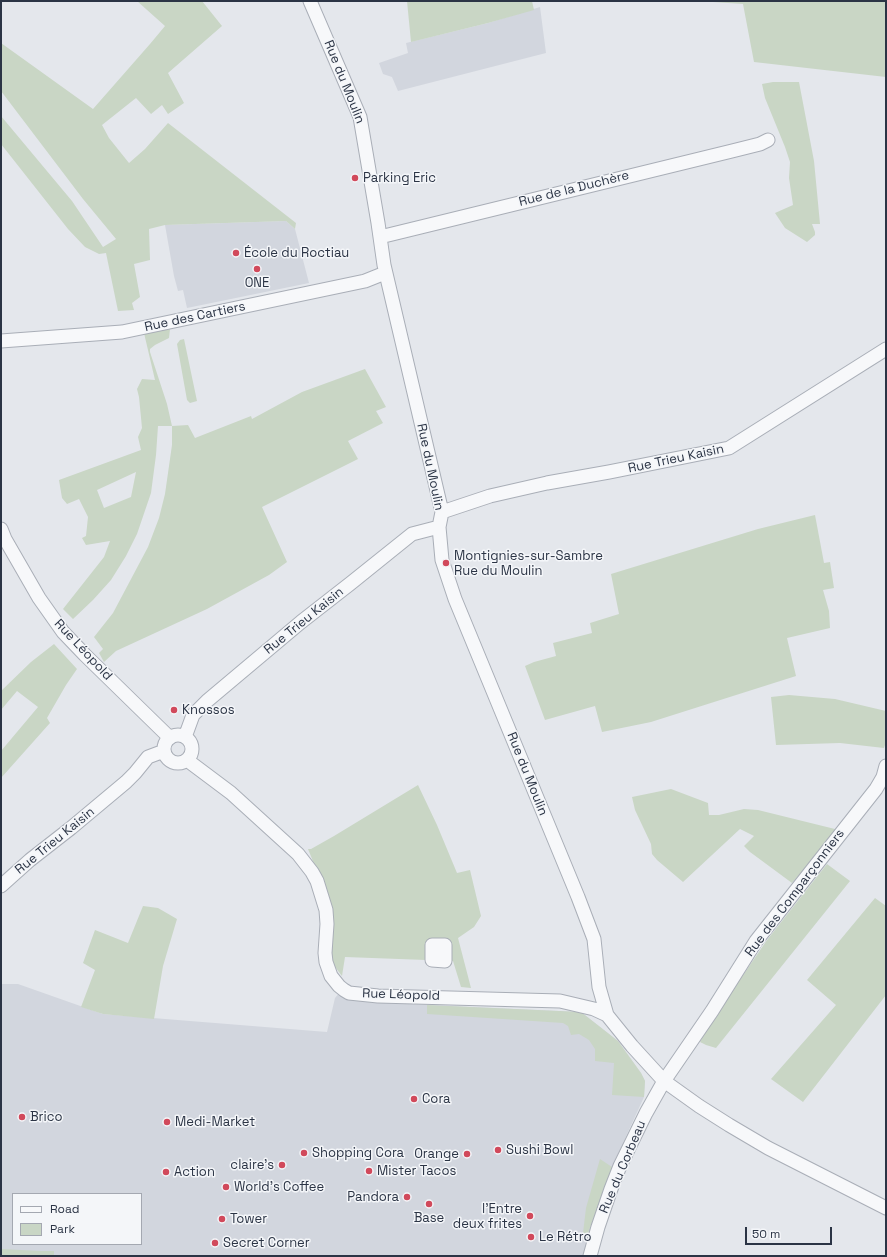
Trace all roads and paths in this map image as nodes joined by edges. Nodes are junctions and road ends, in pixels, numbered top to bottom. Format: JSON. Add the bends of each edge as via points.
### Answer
{"nodes":[{"id":1,"x":310,"y":1,"type":"edge"},
{"id":2,"x":768,"y":140,"type":"dead end"},
{"id":3,"x":380,"y":237,"type":"junction"},
{"id":4,"x":386,"y":273,"type":"junction"},
{"id":5,"x":1,"y":341,"type":"edge"},
{"id":6,"x":886,"y":349,"type":"edge"},
{"id":7,"x":442,"y":512,"type":"junction"},
{"id":8,"x":439,"y":527,"type":"junction"},
{"id":9,"x":1,"y":529,"type":"edge"},
{"id":10,"x":185,"y":737,"type":"junction"},
{"id":11,"x":170,"y":738,"type":"junction"},
{"id":12,"x":164,"y":751,"type":"junction"},
{"id":13,"x":187,"y":760,"type":"junction"},
{"id":14,"x":886,"y":766,"type":"edge"},
{"id":15,"x":1,"y":886,"type":"edge"},
{"id":16,"x":607,"y":1016,"type":"junction"},
{"id":17,"x":664,"y":1081,"type":"junction"},
{"id":18,"x":886,"y":1208,"type":"edge"},
{"id":19,"x":590,"y":1256,"type":"edge"}],
"edges":[{"from":1,"to":3,"type":"street","name":"Rue du Moulin","via":[[360,117]]},
{"from":2,"to":3,"type":"street","name":"Rue de la Duchère"},
{"from":3,"to":4,"type":"street","name":"Rue du Moulin"},
{"from":4,"to":5,"type":"street","name":"Rue des Cartiers","via":[[366,281],[122,332]]},
{"from":4,"to":7,"type":"street","name":"Rue du Moulin"},
{"from":6,"to":7,"type":"street","name":"Rue Trieu Kaisin","via":[[729,448],[547,483],[490,496]]},
{"from":7,"to":8,"type":"street","name":"Rue du Moulin"},
{"from":8,"to":10,"type":"street","name":"Rue Trieu Kaisin","via":[[412,534],[301,622],[207,700],[193,715]]},
{"from":8,"to":16,"type":"street","name":"Rue du Moulin","via":[[442,560],[456,599],[594,939],[599,987]]},
{"from":9,"to":11,"type":"street","name":"Rue Léopold","via":[[39,598],[63,632]]},
{"from":10,"to":11,"type":"street","via":[[177,735]]},
{"from":10,"to":13,"type":"street","via":[[192,749]]},
{"from":11,"to":12,"type":"street","via":[[165,744]]},
{"from":12,"to":13,"type":"street","via":[[168,759],[175,763]]},
{"from":12,"to":15,"type":"street","name":"Rue Trieu Kaisin","via":[[148,757],[126,782]]},
{"from":13,"to":16,"type":"street","name":"Rue Léopold","via":[[231,793],[298,854],[312,872],[326,910],[325,952],[328,971],[339,986],[349,992],[378,996],[560,1001],[594,1009]]},
{"from":14,"to":17,"type":"street","name":"Rue des Comparçonniers","via":[[876,789],[756,941]]},
{"from":16,"to":17,"type":"street"},
{"from":17,"to":18,"type":"street","via":[[728,1125],[768,1148]]},
{"from":17,"to":19,"type":"street","name":"Rue du Corbeau","via":[[620,1166]]}]}
